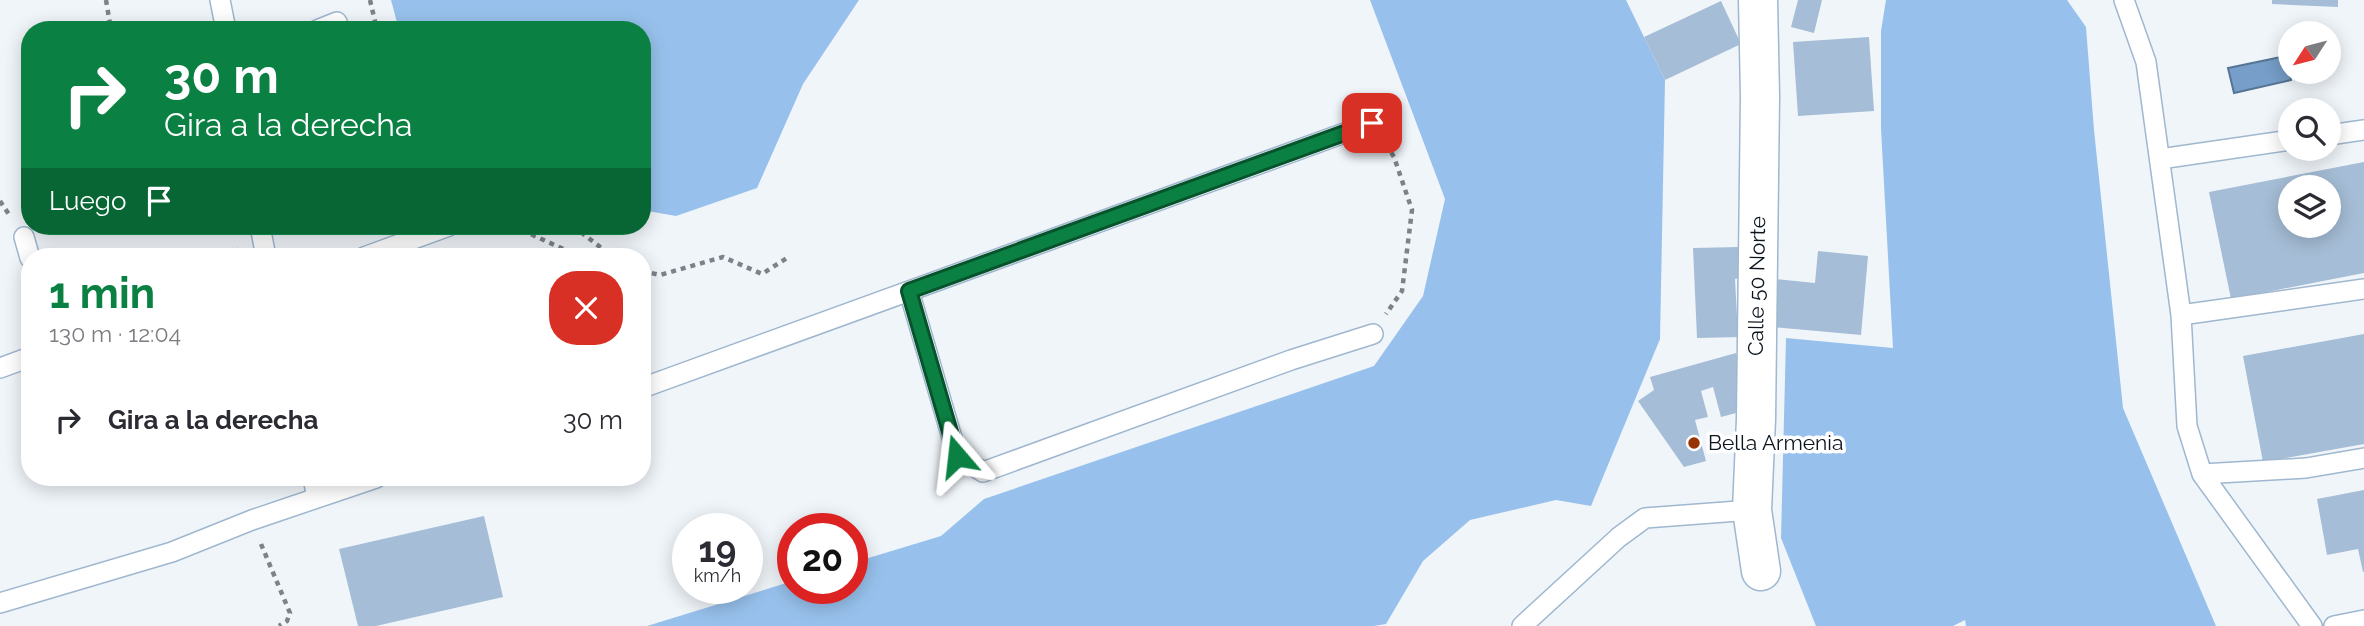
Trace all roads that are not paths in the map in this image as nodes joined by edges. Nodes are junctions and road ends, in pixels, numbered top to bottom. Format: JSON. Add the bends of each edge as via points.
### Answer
{"nodes":[{"id":1,"x":220,"y":0,"type":"edge"},
{"id":2,"x":1758,"y":0,"type":"edge"},
{"id":3,"x":2124,"y":0,"type":"edge"},
{"id":4,"x":224,"y":21,"type":"edge"},
{"id":5,"x":1372,"y":123,"type":"road end"},
{"id":6,"x":2364,"y":130,"type":"edge"},
{"id":7,"x":2341,"y":133,"type":"edge"},
{"id":8,"x":2278,"y":142,"type":"edge"},
{"id":9,"x":2160,"y":159,"type":"junction"},
{"id":10,"x":424,"y":235,"type":"edge"},
{"id":11,"x":24,"y":237,"type":"dead end"},
{"id":12,"x":27,"y":248,"type":"edge"},
{"id":13,"x":389,"y":248,"type":"edge"},
{"id":14,"x":2364,"y":289,"type":"edge"},
{"id":15,"x":909,"y":291,"type":"junction"},
{"id":16,"x":2181,"y":315,"type":"junction"},
{"id":17,"x":1373,"y":334,"type":"road end"},
{"id":18,"x":21,"y":360,"type":"edge"},
{"id":19,"x":0,"y":368,"type":"edge"},
{"id":20,"x":651,"y":385,"type":"edge"},
{"id":21,"x":2364,"y":458,"type":"edge"},
{"id":22,"x":2202,"y":474,"type":"junction"},
{"id":23,"x":315,"y":486,"type":"edge"},
{"id":24,"x":352,"y":486,"type":"edge"},
{"id":25,"x":317,"y":498,"type":"junction"},
{"id":26,"x":1752,"y":510,"type":"junction"},
{"id":27,"x":1761,"y":571,"type":"dead end"},
{"id":28,"x":0,"y":603,"type":"edge"},
{"id":29,"x":2364,"y":620,"type":"edge"},
{"id":30,"x":1522,"y":626,"type":"edge"},
{"id":31,"x":2312,"y":626,"type":"edge"},
{"id":32,"x":2334,"y":626,"type":"edge"}],
"edges":[{"from":1,"to":4,"type":"lane"},
{"from":2,"to":26,"type":"street","name":"Calle 50 Norte"},
{"from":3,"to":9,"type":"lane","via":[[2146,62]]},
{"from":5,"to":15,"type":"lane"},
{"from":6,"to":7,"type":"lane"},
{"from":8,"to":9,"type":"lane"},
{"from":9,"to":16,"type":"lane"},
{"from":10,"to":13,"type":"lane"},
{"from":11,"to":12,"type":"lane"},
{"from":14,"to":16,"type":"lane"},
{"from":15,"to":17,"type":"lane","via":[[957,456],[983,472]]},
{"from":15,"to":20,"type":"lane"},
{"from":16,"to":22,"type":"lane","via":[[2187,426]]},
{"from":18,"to":19,"type":"lane"},
{"from":21,"to":22,"type":"lane","via":[[2306,468]]},
{"from":22,"to":31,"type":"lane"},
{"from":23,"to":25,"type":"lane"},
{"from":24,"to":25,"type":"lane"},
{"from":25,"to":28,"type":"lane","via":[[172,552]]},
{"from":26,"to":27,"type":"street","name":"Calle 50 Norte"},
{"from":26,"to":30,"type":"lane","via":[[1645,518]]},
{"from":29,"to":32,"type":"lane"}]}
